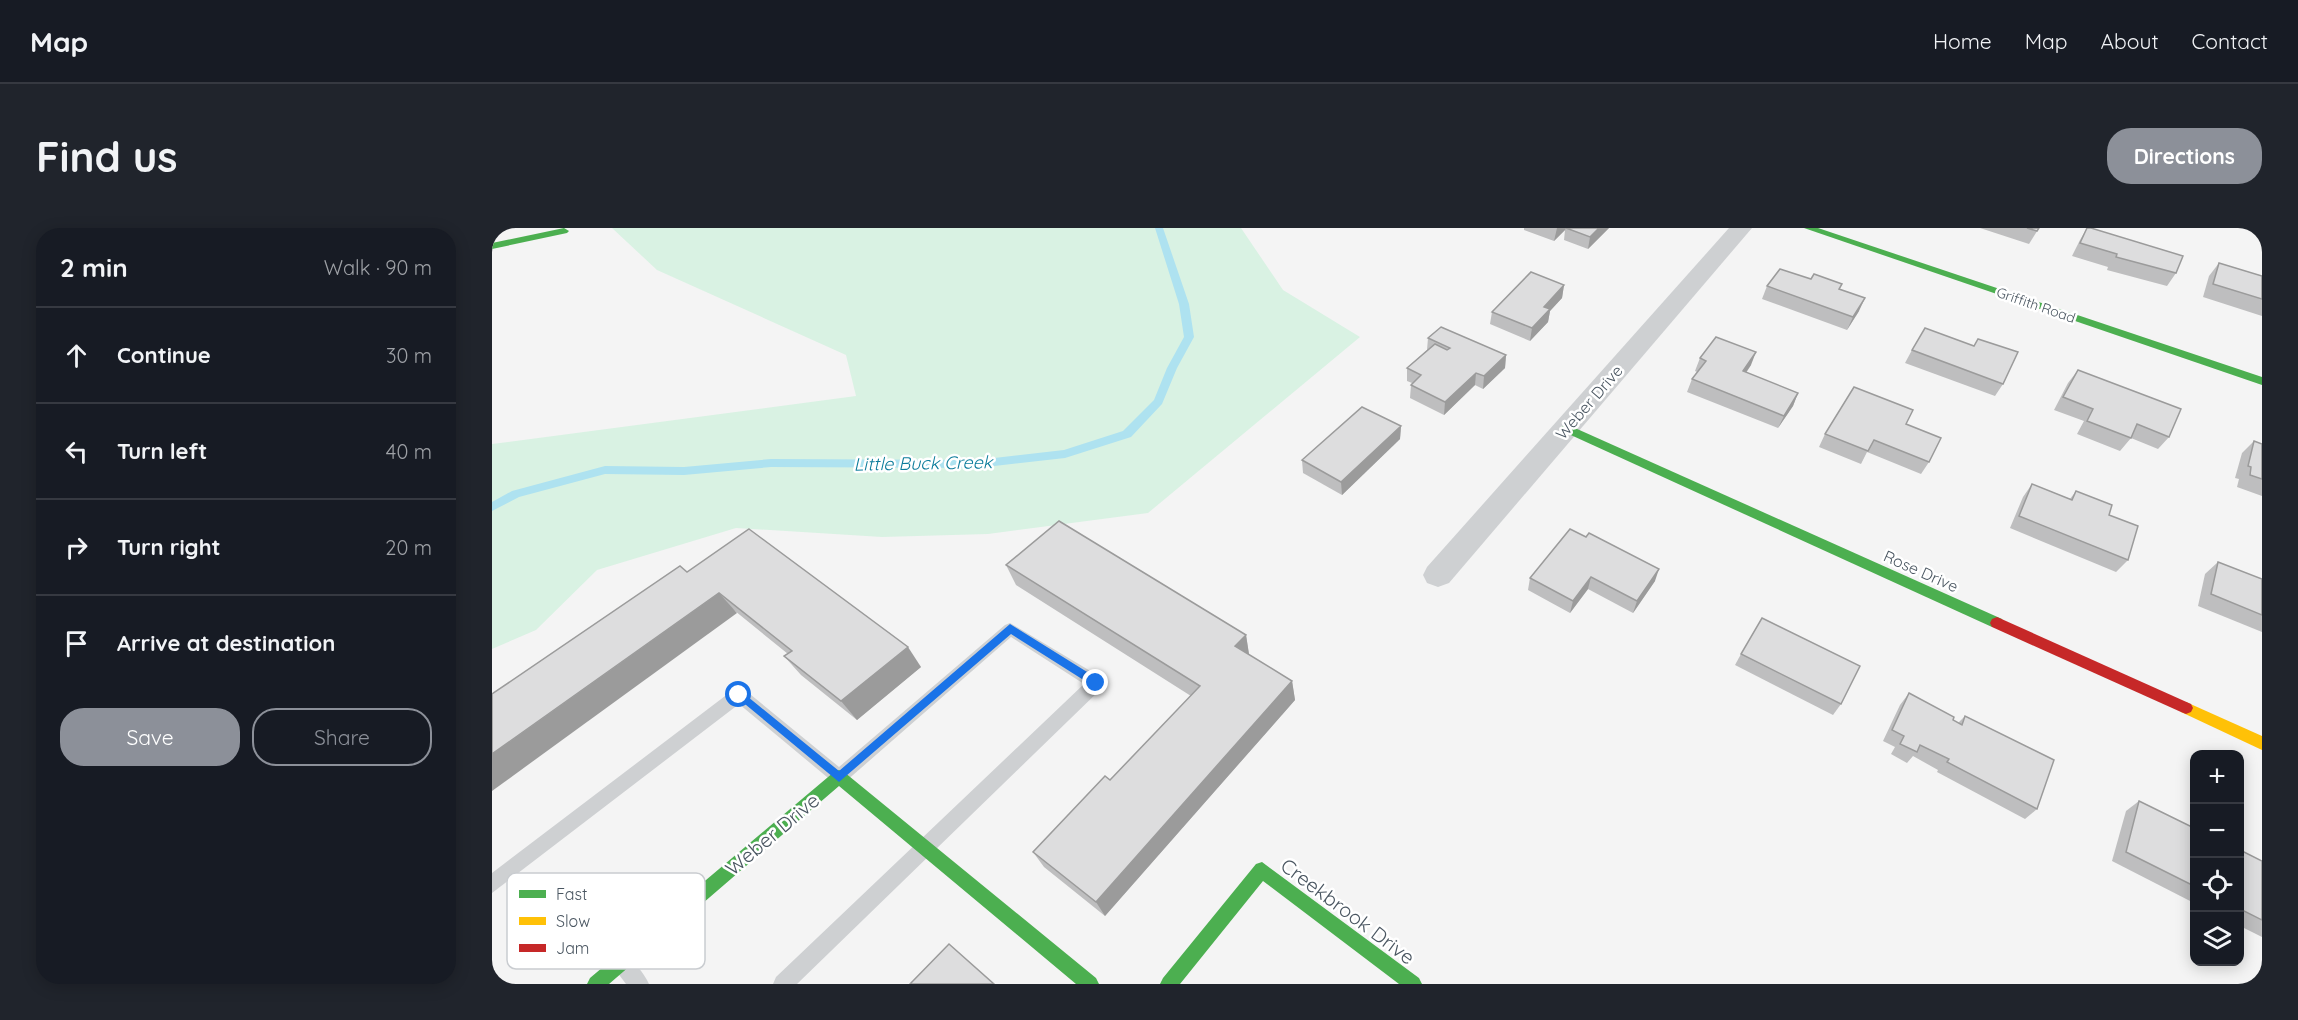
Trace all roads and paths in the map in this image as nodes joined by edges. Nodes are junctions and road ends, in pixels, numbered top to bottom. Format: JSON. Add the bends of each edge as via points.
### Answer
{"nodes":[{"id":1,"x":1741,"y":228,"type":"edge"},
{"id":2,"x":1809,"y":228,"type":"edge"},
{"id":3,"x":564,"y":231,"type":"dead end"},
{"id":4,"x":492,"y":246,"type":"edge"},
{"id":5,"x":2262,"y":381,"type":"edge"},
{"id":6,"x":1566,"y":428,"type":"junction"},
{"id":7,"x":1438,"y":575,"type":"dead end"},
{"id":8,"x":2262,"y":743,"type":"edge"},
{"id":9,"x":839,"y":777,"type":"junction"},
{"id":10,"x":925,"y":849,"type":"junction"},
{"id":11,"x":492,"y":884,"type":"edge"},
{"id":12,"x":705,"y":891,"type":"edge"},
{"id":13,"x":1391,"y":968,"type":"junction"},
{"id":14,"x":613,"y":969,"type":"edge"},
{"id":15,"x":625,"y":969,"type":"edge"},
{"id":16,"x":596,"y":984,"type":"edge"},
{"id":17,"x":639,"y":984,"type":"edge"},
{"id":18,"x":783,"y":984,"type":"edge"},
{"id":19,"x":1090,"y":984,"type":"edge"},
{"id":20,"x":1169,"y":984,"type":"edge"},
{"id":21,"x":1379,"y":984,"type":"edge"},
{"id":22,"x":1413,"y":984,"type":"edge"}],
"edges":[{"from":1,"to":6,"type":"street","name":"Weber Drive"},
{"from":2,"to":5,"type":"street","name":"Griffith Road"},
{"from":3,"to":4,"type":"street"},
{"from":6,"to":7,"type":"street","name":"Weber Drive"},
{"from":6,"to":8,"type":"street","name":"Rose Drive"},
{"from":9,"to":10,"type":"street"},
{"from":9,"to":10,"type":"lane","via":[[1010,628],[1096,683]]},
{"from":9,"to":11,"type":"lane","via":[[739,695]]},
{"from":9,"to":12,"type":"street","name":"Weber Drive"},
{"from":10,"to":18,"type":"lane"},
{"from":10,"to":19,"type":"street"},
{"from":13,"to":20,"type":"street","name":"Creekbrook Drive","via":[[1262,870]]},
{"from":13,"to":21,"type":"lane"},
{"from":13,"to":22,"type":"street","name":"Creekbrook Drive"},
{"from":14,"to":16,"type":"street","name":"Weber Drive"},
{"from":15,"to":17,"type":"lane"}]}
